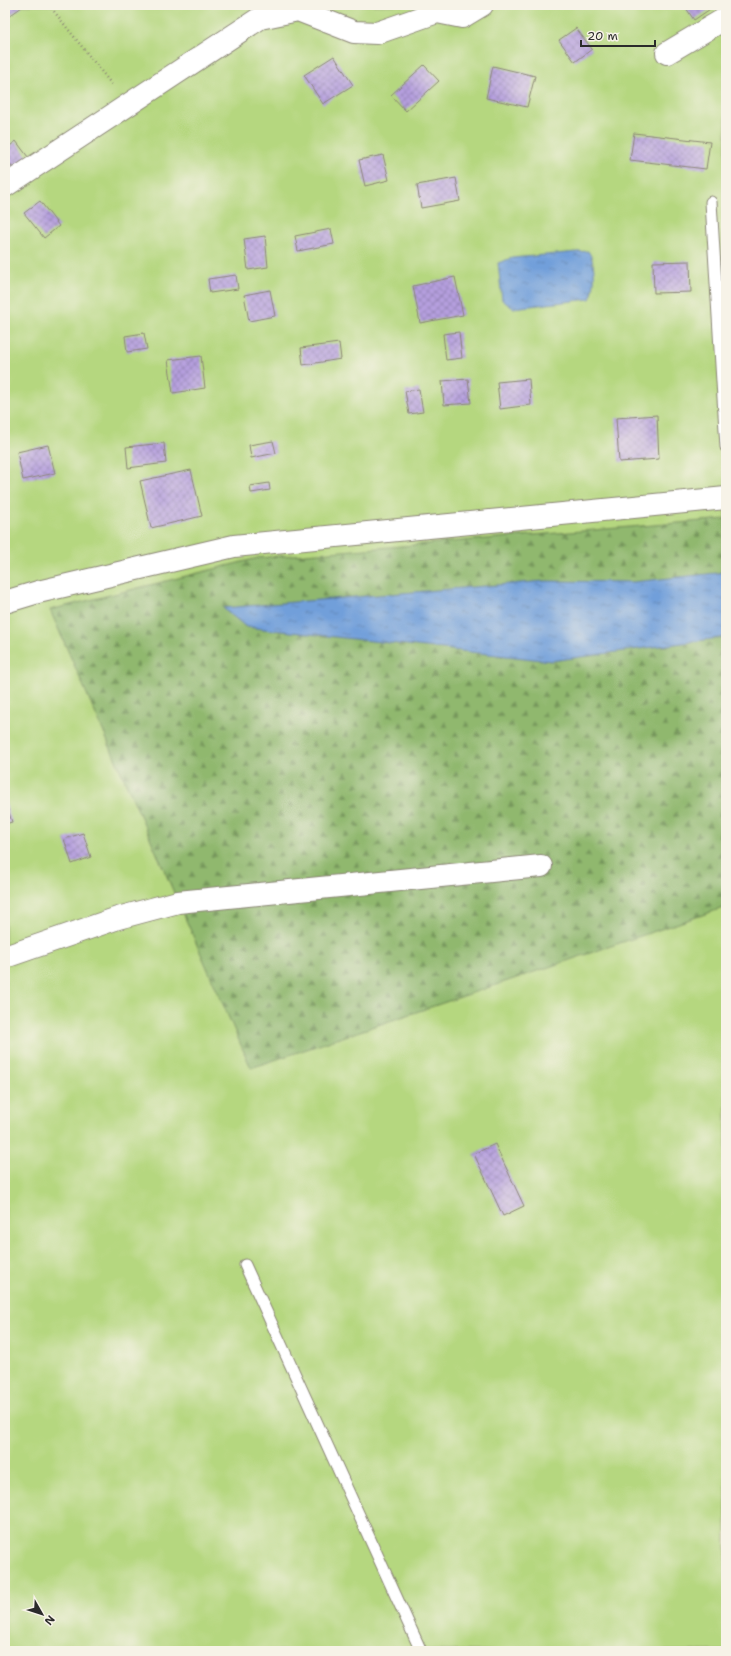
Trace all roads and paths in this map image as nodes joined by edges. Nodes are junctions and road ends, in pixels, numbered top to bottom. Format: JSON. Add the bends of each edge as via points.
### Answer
{"nodes":[{"id":1,"x":48,"y":5,"type":"edge"},
{"id":2,"x":482,"y":5,"type":"edge"},
{"id":3,"x":435,"y":8,"type":"edge"},
{"id":4,"x":726,"y":18,"type":"edge"},
{"id":5,"x":668,"y":53,"type":"dead end"},
{"id":6,"x":129,"y":105,"type":"junction"},
{"id":7,"x":5,"y":186,"type":"edge"},
{"id":8,"x":711,"y":202,"type":"dead end"},
{"id":9,"x":726,"y":447,"type":"edge"},
{"id":10,"x":726,"y":498,"type":"edge"},
{"id":11,"x":5,"y":602,"type":"edge"},
{"id":12,"x":541,"y":866,"type":"dead end"},
{"id":13,"x":5,"y":957,"type":"edge"},
{"id":14,"x":245,"y":1265,"type":"dead end"},
{"id":15,"x":421,"y":1651,"type":"edge"}],
"edges":[{"from":1,"to":6,"type":"path"},
{"from":2,"to":3,"type":"street","via":[[462,18]]},
{"from":3,"to":6,"type":"street","via":[[377,33],[354,32],[298,10],[260,18]]},
{"from":4,"to":5,"type":"street"},
{"from":6,"to":7,"type":"street"},
{"from":8,"to":9,"type":"lane"},
{"from":10,"to":11,"type":"street","via":[[234,546]]},
{"from":12,"to":13,"type":"street","via":[[178,902],[118,918]]},
{"from":14,"to":15,"type":"lane"}]}
